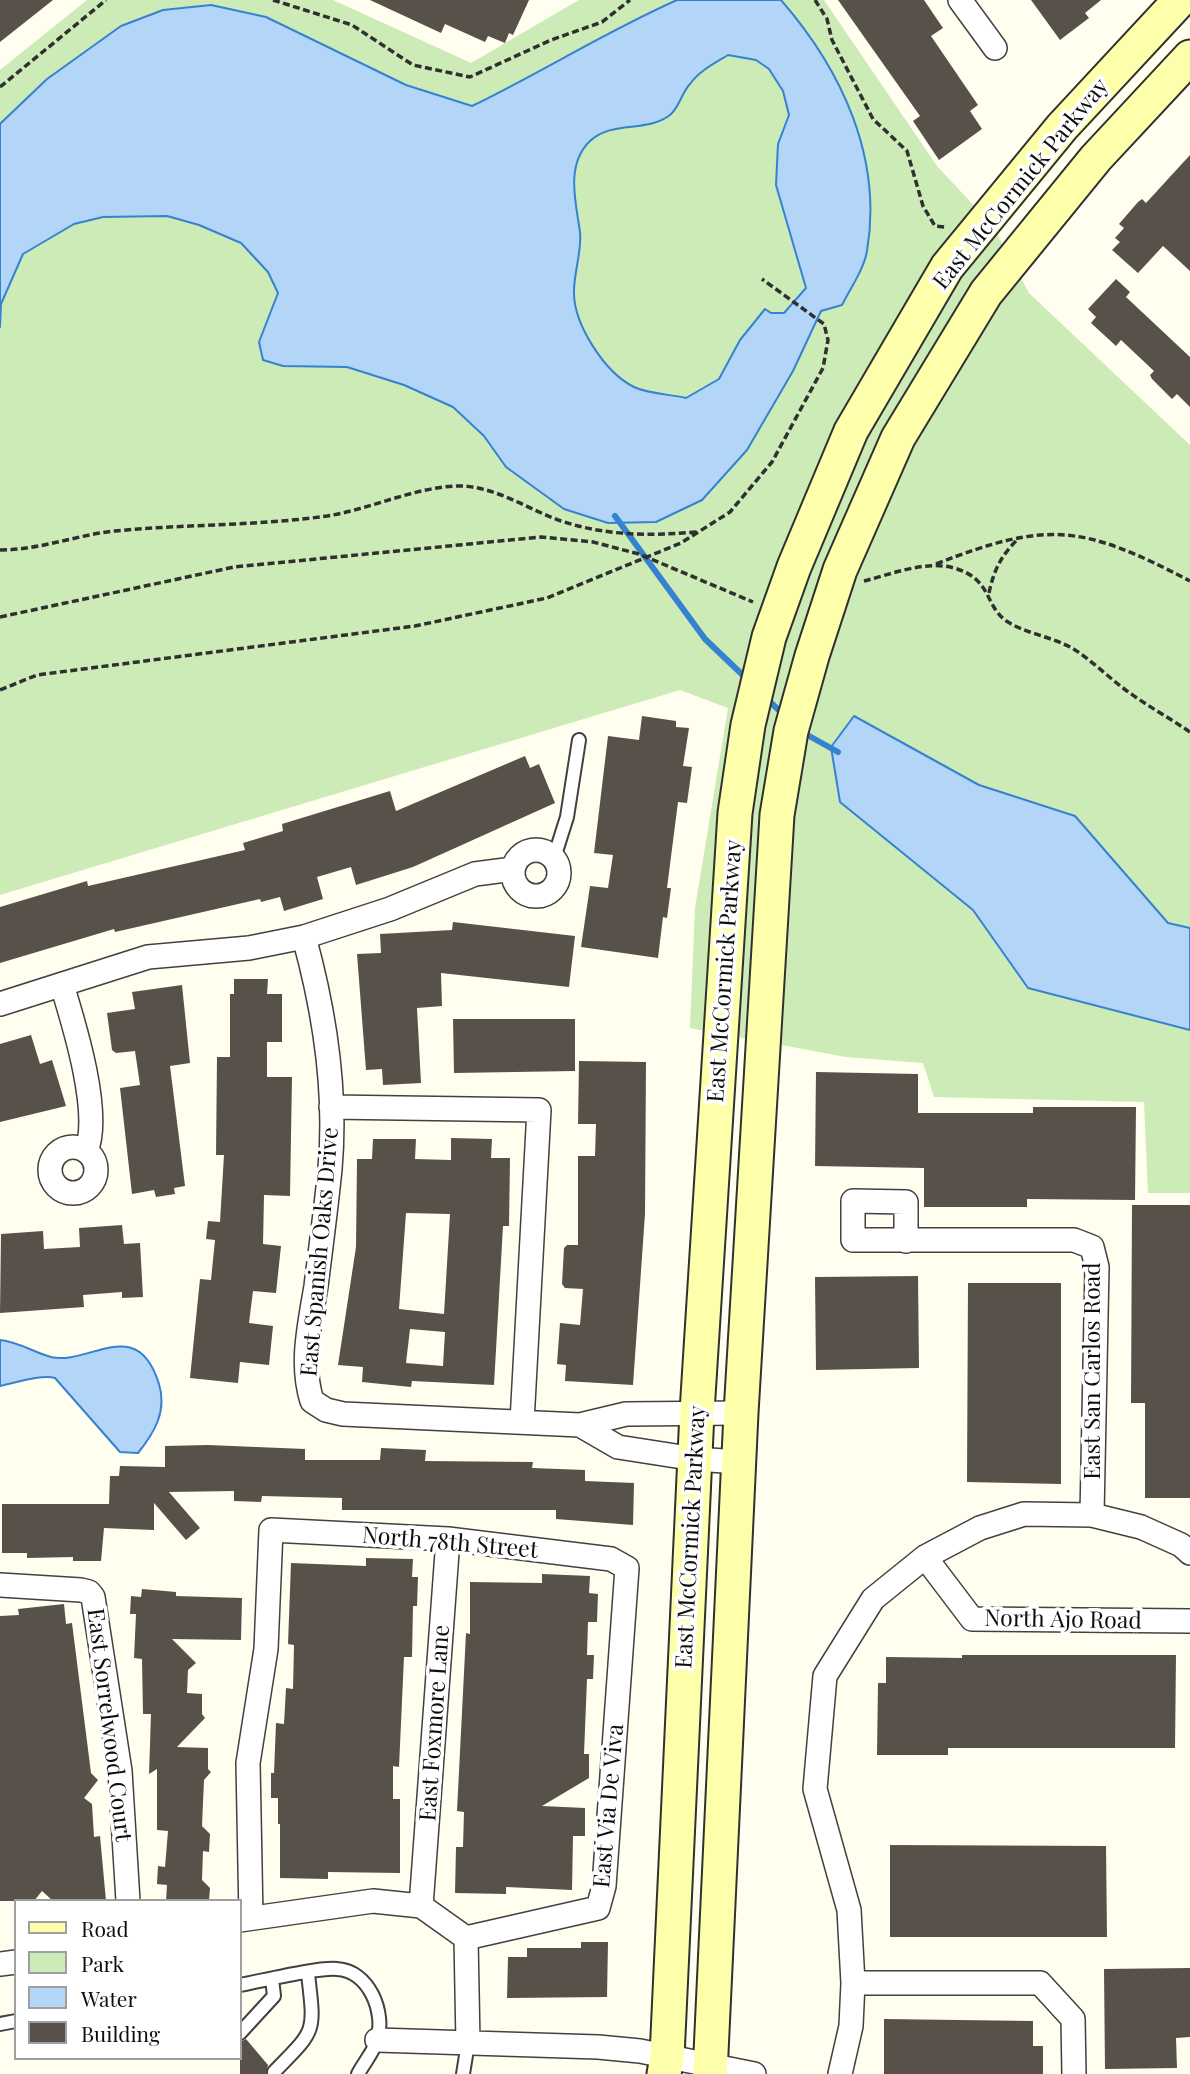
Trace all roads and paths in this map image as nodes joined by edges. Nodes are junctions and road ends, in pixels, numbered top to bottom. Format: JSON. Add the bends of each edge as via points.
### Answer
{"nodes":[{"id":1,"x":106,"y":0,"type":"edge"},
{"id":2,"x":273,"y":0,"type":"edge"},
{"id":3,"x":630,"y":0,"type":"edge"},
{"id":4,"x":815,"y":0,"type":"edge"},
{"id":5,"x":960,"y":0,"type":"edge"},
{"id":6,"x":1180,"y":0,"type":"edge"},
{"id":7,"x":995,"y":48,"type":"dead end"},
{"id":8,"x":1190,"y":57,"type":"edge"},
{"id":9,"x":0,"y":86,"type":"edge"},
{"id":10,"x":951,"y":224,"type":"dead end"},
{"id":11,"x":762,"y":279,"type":"dead end"},
{"id":12,"x":699,"y":532,"type":"junction"},
{"id":13,"x":1021,"y":536,"type":"junction"},
{"id":14,"x":0,"y":550,"type":"edge"},
{"id":15,"x":646,"y":558,"type":"junction"},
{"id":16,"x":934,"y":565,"type":"junction"},
{"id":17,"x":864,"y":581,"type":"dead end"},
{"id":18,"x":1190,"y":581,"type":"edge"},
{"id":19,"x":989,"y":593,"type":"junction"},
{"id":20,"x":761,"y":605,"type":"dead end"},
{"id":21,"x":0,"y":617,"type":"edge"},
{"id":22,"x":0,"y":690,"type":"edge"},
{"id":23,"x":1190,"y":732,"type":"edge"},
{"id":24,"x":579,"y":740,"type":"dead end"},
{"id":25,"x":554,"y":858,"type":"junction"},
{"id":26,"x":513,"y":869,"type":"junction"},
{"id":27,"x":304,"y":937,"type":"junction"},
{"id":28,"x":62,"y":985,"type":"junction"},
{"id":29,"x":0,"y":1004,"type":"edge"},
{"id":30,"x":331,"y":1107,"type":"junction"},
{"id":31,"x":86,"y":1152,"type":"dead end"},
{"id":32,"x":906,"y":1241,"type":"dead end"},
{"id":33,"x":697,"y":1412,"type":"junction"},
{"id":34,"x":741,"y":1413,"type":"junction"},
{"id":35,"x":522,"y":1422,"type":"junction"},
{"id":36,"x":580,"y":1425,"type":"junction"},
{"id":37,"x":695,"y":1459,"type":"junction"},
{"id":38,"x":739,"y":1462,"type":"junction"},
{"id":39,"x":1092,"y":1515,"type":"junction"},
{"id":40,"x":448,"y":1539,"type":"junction"},
{"id":41,"x":1190,"y":1553,"type":"edge"},
{"id":42,"x":926,"y":1557,"type":"junction"},
{"id":43,"x":627,"y":1568,"type":"joint"},
{"id":44,"x":0,"y":1586,"type":"edge"},
{"id":45,"x":1190,"y":1621,"type":"edge"},
{"id":46,"x":128,"y":1899,"type":"edge"},
{"id":47,"x":421,"y":1906,"type":"junction"},
{"id":48,"x":245,"y":1919,"type":"edge"},
{"id":49,"x":466,"y":1938,"type":"junction"},
{"id":50,"x":308,"y":1973,"type":"junction"},
{"id":51,"x":272,"y":1979,"type":"junction"},
{"id":52,"x":853,"y":1983,"type":"junction"},
{"id":53,"x":242,"y":1985,"type":"edge"},
{"id":54,"x":242,"y":2031,"type":"edge"},
{"id":55,"x":377,"y":2040,"type":"junction"},
{"id":56,"x":468,"y":2043,"type":"junction"},
{"id":57,"x":665,"y":2065,"type":"edge"},
{"id":58,"x":711,"y":2070,"type":"edge"},
{"id":59,"x":274,"y":2072,"type":"edge"},
{"id":60,"x":358,"y":2074,"type":"edge"},
{"id":61,"x":463,"y":2074,"type":"edge"},
{"id":62,"x":754,"y":2074,"type":"edge"},
{"id":63,"x":840,"y":2074,"type":"edge"},
{"id":64,"x":1074,"y":2074,"type":"edge"}],
"edges":[{"from":1,"to":9,"type":"path"},
{"from":2,"to":3,"type":"path","via":[[352,25],[413,65],[470,77],[602,22]]},
{"from":4,"to":10,"type":"path","via":[[873,119],[907,151],[923,206],[935,226]]},
{"from":5,"to":7,"type":"street"},
{"from":6,"to":33,"type":"main road","name":"East McCormick Parkway","via":[[1062,127],[947,267],[850,431],[769,637],[748,726],[735,813]]},
{"from":8,"to":34,"type":"main road","name":"East McCormick Parkway","via":[[1096,158],[986,293],[898,438],[839,570],[791,731],[777,815]]},
{"from":11,"to":12,"type":"path","via":[[824,324],[828,340],[823,368],[772,463],[730,512]]},
{"from":12,"to":14,"type":"path","via":[[604,533],[559,520],[503,495],[459,486],[329,515],[111,532]]},
{"from":12,"to":15,"type":"path"},
{"from":13,"to":16,"type":"path"},
{"from":13,"to":18,"type":"path","via":[[1068,533],[1107,543]]},
{"from":13,"to":19,"type":"path","via":[[993,572]]},
{"from":15,"to":20,"type":"path"},
{"from":15,"to":21,"type":"path","via":[[593,542],[541,537],[234,567]]},
{"from":15,"to":22,"type":"path","via":[[547,598],[415,626],[37,675]]},
{"from":16,"to":17,"type":"path"},
{"from":16,"to":19,"type":"path","via":[[955,568]]},
{"from":19,"to":23,"type":"path","via":[[995,612],[1009,623],[1073,649]]},
{"from":24,"to":25,"type":"lane","via":[[567,817]]},
{"from":25,"to":26,"type":"street","via":[[532,850],[518,858]]},
{"from":25,"to":26,"type":"street","via":[[558,881],[542,896],[522,892]]},
{"from":26,"to":27,"type":"street","via":[[475,874]]},
{"from":27,"to":28,"type":"street","via":[[249,948],[148,957]]},
{"from":27,"to":30,"type":"street","name":"East Spanish Oaks Drive","via":[[322,1010]]},
{"from":28,"to":29,"type":"street"},
{"from":28,"to":31,"type":"street","via":[[80,1048],[92,1139]]},
{"from":30,"to":35,"type":"street","name":"East Spanish Oaks Drive","via":[[330,1165],[306,1359],[312,1401],[343,1414]]},
{"from":30,"to":35,"type":"street","via":[[539,1110]]},
{"from":32,"to":39,"type":"street","name":"East San Carlos Road","via":[[1074,1240],[1092,1247],[1097,1267]]},
{"from":33,"to":34,"type":"street"},
{"from":33,"to":36,"type":"street","via":[[626,1414]]},
{"from":33,"to":37,"type":"main road","name":"East McCormick Parkway"},
{"from":34,"to":38,"type":"main road","name":"East McCormick Parkway"},
{"from":35,"to":36,"type":"street"},
{"from":36,"to":37,"type":"street","via":[[618,1447]]},
{"from":37,"to":38,"type":"street"},
{"from":37,"to":57,"type":"main road","name":"East McCormick Parkway"},
{"from":38,"to":58,"type":"main road","name":"East McCormick Parkway"},
{"from":39,"to":41,"type":"street","via":[[1141,1527]]},
{"from":39,"to":42,"type":"street","via":[[1024,1514],[980,1528]]},
{"from":40,"to":43,"type":"street","name":"North 78th Street","via":[[611,1559]]},
{"from":40,"to":47,"type":"street","name":"East Foxmore Lane"},
{"from":40,"to":48,"type":"street","name":"North 78th Street","via":[[271,1530],[266,1649],[248,1763]]},
{"from":42,"to":45,"type":"street","name":"North Ajo Road","via":[[972,1619]]},
{"from":42,"to":52,"type":"street","via":[[873,1599],[825,1676],[815,1789],[849,1910]]},
{"from":43,"to":49,"type":"street","name":"East Via De Viva","via":[[604,1886],[598,1908]]},
{"from":44,"to":46,"type":"street","name":"East Sorrelwood Court","via":[[89,1591],[97,1615],[120,1771]]},
{"from":47,"to":48,"type":"street","via":[[373,1901]]},
{"from":47,"to":49,"type":"street"},
{"from":49,"to":56,"type":"street"},
{"from":50,"to":51,"type":"lane"},
{"from":50,"to":55,"type":"lane","via":[[337,1968],[357,1976],[376,2002]]},
{"from":50,"to":59,"type":"lane","via":[[312,2029]]},
{"from":51,"to":53,"type":"lane"},
{"from":51,"to":54,"type":"lane","via":[[274,1996]]},
{"from":52,"to":63,"type":"street"},
{"from":52,"to":64,"type":"street","via":[[1040,1983],[1073,2019]]},
{"from":55,"to":56,"type":"street"},
{"from":55,"to":60,"type":"lane"},
{"from":56,"to":57,"type":"street","via":[[598,2047]]},
{"from":56,"to":61,"type":"lane"},
{"from":57,"to":58,"type":"street"},
{"from":58,"to":62,"type":"street"}]}
